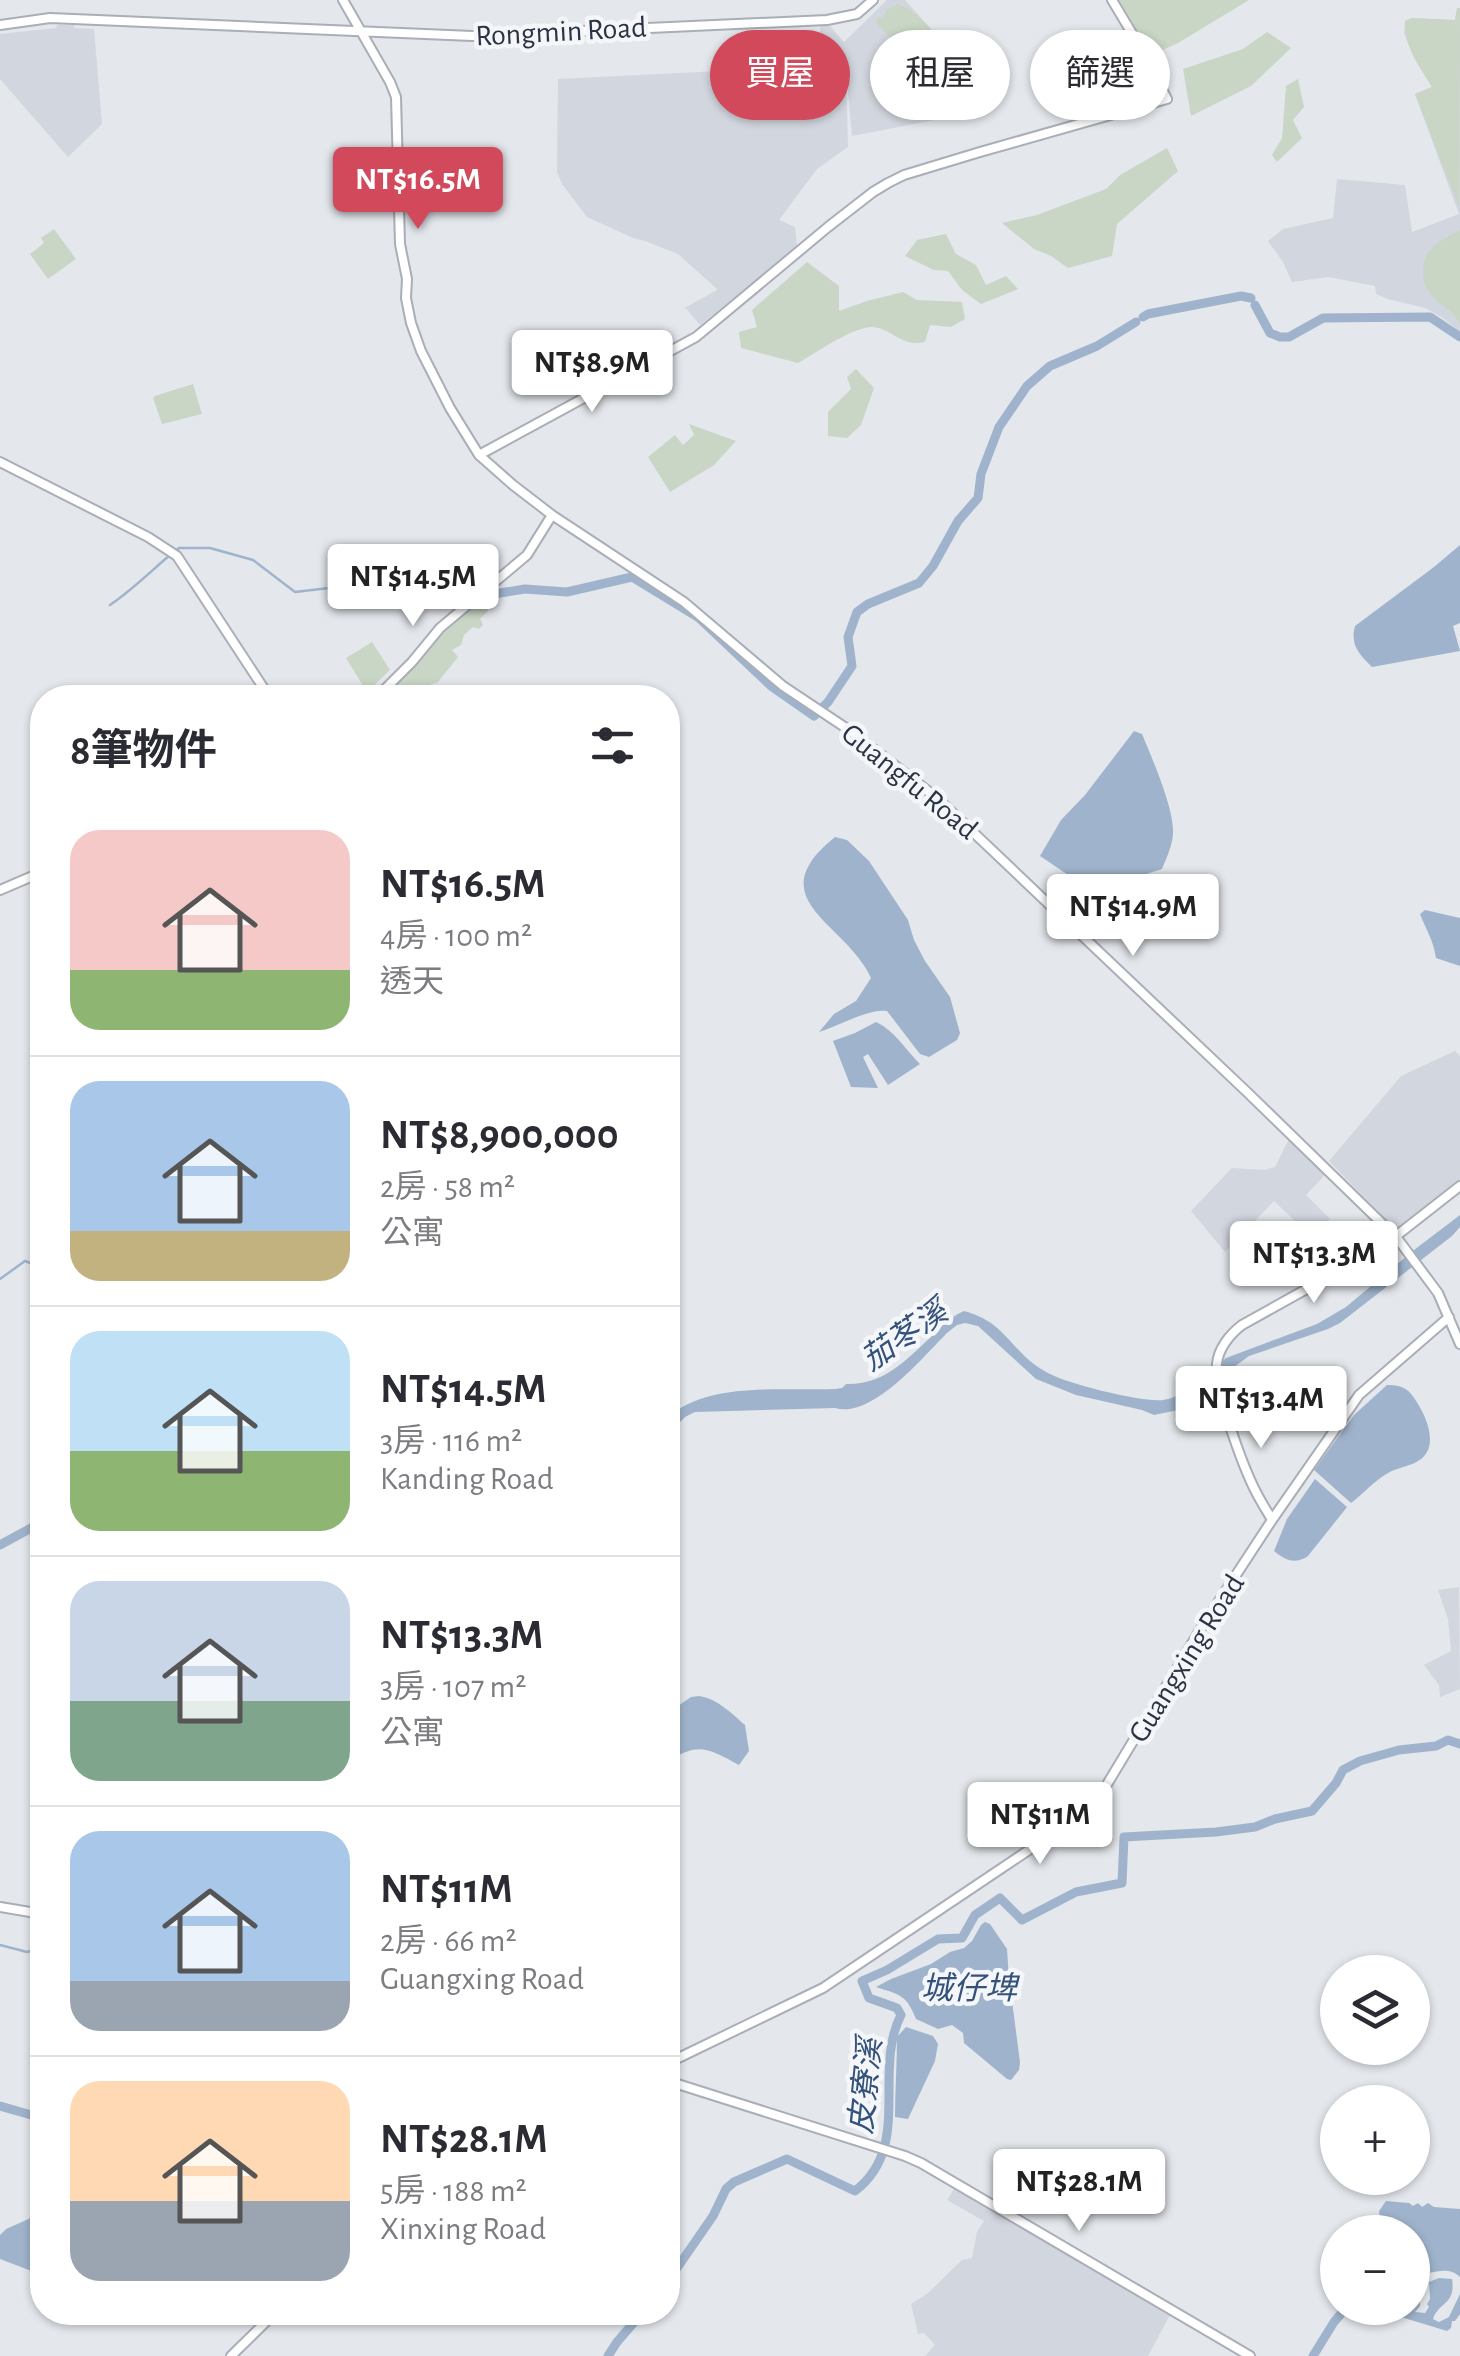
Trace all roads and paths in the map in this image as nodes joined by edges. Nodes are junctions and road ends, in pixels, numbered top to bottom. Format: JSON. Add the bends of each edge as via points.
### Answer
{"nodes":[{"id":1,"x":343,"y":0,"type":"edge"},
{"id":2,"x":873,"y":0,"type":"edge"},
{"id":3,"x":1112,"y":0,"type":"edge"},
{"id":4,"x":0,"y":25,"type":"edge"},
{"id":5,"x":364,"y":33,"type":"junction"},
{"id":6,"x":480,"y":455,"type":"junction"},
{"id":7,"x":0,"y":462,"type":"edge"},
{"id":8,"x":552,"y":515,"type":"junction"},
{"id":9,"x":261,"y":685,"type":"edge"},
{"id":10,"x":389,"y":685,"type":"edge"},
{"id":11,"x":30,"y":877,"type":"edge"},
{"id":12,"x":0,"y":890,"type":"edge"},
{"id":13,"x":1460,"y":1186,"type":"edge"},
{"id":14,"x":1397,"y":1238,"type":"junction"},
{"id":15,"x":1448,"y":1317,"type":"junction"},
{"id":16,"x":1460,"y":1344,"type":"edge"},
{"id":17,"x":1272,"y":1520,"type":"junction"},
{"id":18,"x":0,"y":1907,"type":"edge"},
{"id":19,"x":30,"y":1912,"type":"edge"},
{"id":20,"x":680,"y":2057,"type":"edge"},
{"id":21,"x":680,"y":2085,"type":"edge"},
{"id":22,"x":263,"y":2325,"type":"edge"},
{"id":23,"x":231,"y":2356,"type":"edge"},
{"id":24,"x":1250,"y":2356,"type":"edge"}],
"edges":[{"from":1,"to":5,"type":"street","name":"Guangfu Road"},
{"from":2,"to":5,"type":"street","name":"Rongmin Road","via":[[858,14],[827,20],[472,36]]},
{"from":3,"to":6,"type":"street","via":[[1167,99],[888,183],[696,338]]},
{"from":4,"to":5,"type":"street","name":"Rongmin Road","via":[[54,18]]},
{"from":5,"to":6,"type":"street","name":"Guangfu Road","via":[[396,97],[400,244],[411,322]]},
{"from":6,"to":8,"type":"street","name":"Guangfu Road"},
{"from":7,"to":9,"type":"street","via":[[177,556]]},
{"from":8,"to":10,"type":"street","via":[[527,555],[440,628]]},
{"from":8,"to":14,"type":"street","name":"Guangfu Road","via":[[684,602],[783,686],[938,798]]},
{"from":11,"to":12,"type":"street"},
{"from":13,"to":14,"type":"street"},
{"from":14,"to":15,"type":"street","name":"Guangfu Road"},
{"from":14,"to":17,"type":"street","via":[[1242,1326],[1219,1354],[1220,1395]]},
{"from":15,"to":16,"type":"street"},
{"from":15,"to":17,"type":"street","name":"Guangxing Road","via":[[1359,1395]]},
{"from":17,"to":20,"type":"street","name":"Guangxing Road","via":[[1090,1809],[823,1988]]},
{"from":18,"to":19,"type":"street"},
{"from":21,"to":24,"type":"street","via":[[921,2163]]},
{"from":22,"to":23,"type":"street"}]}
